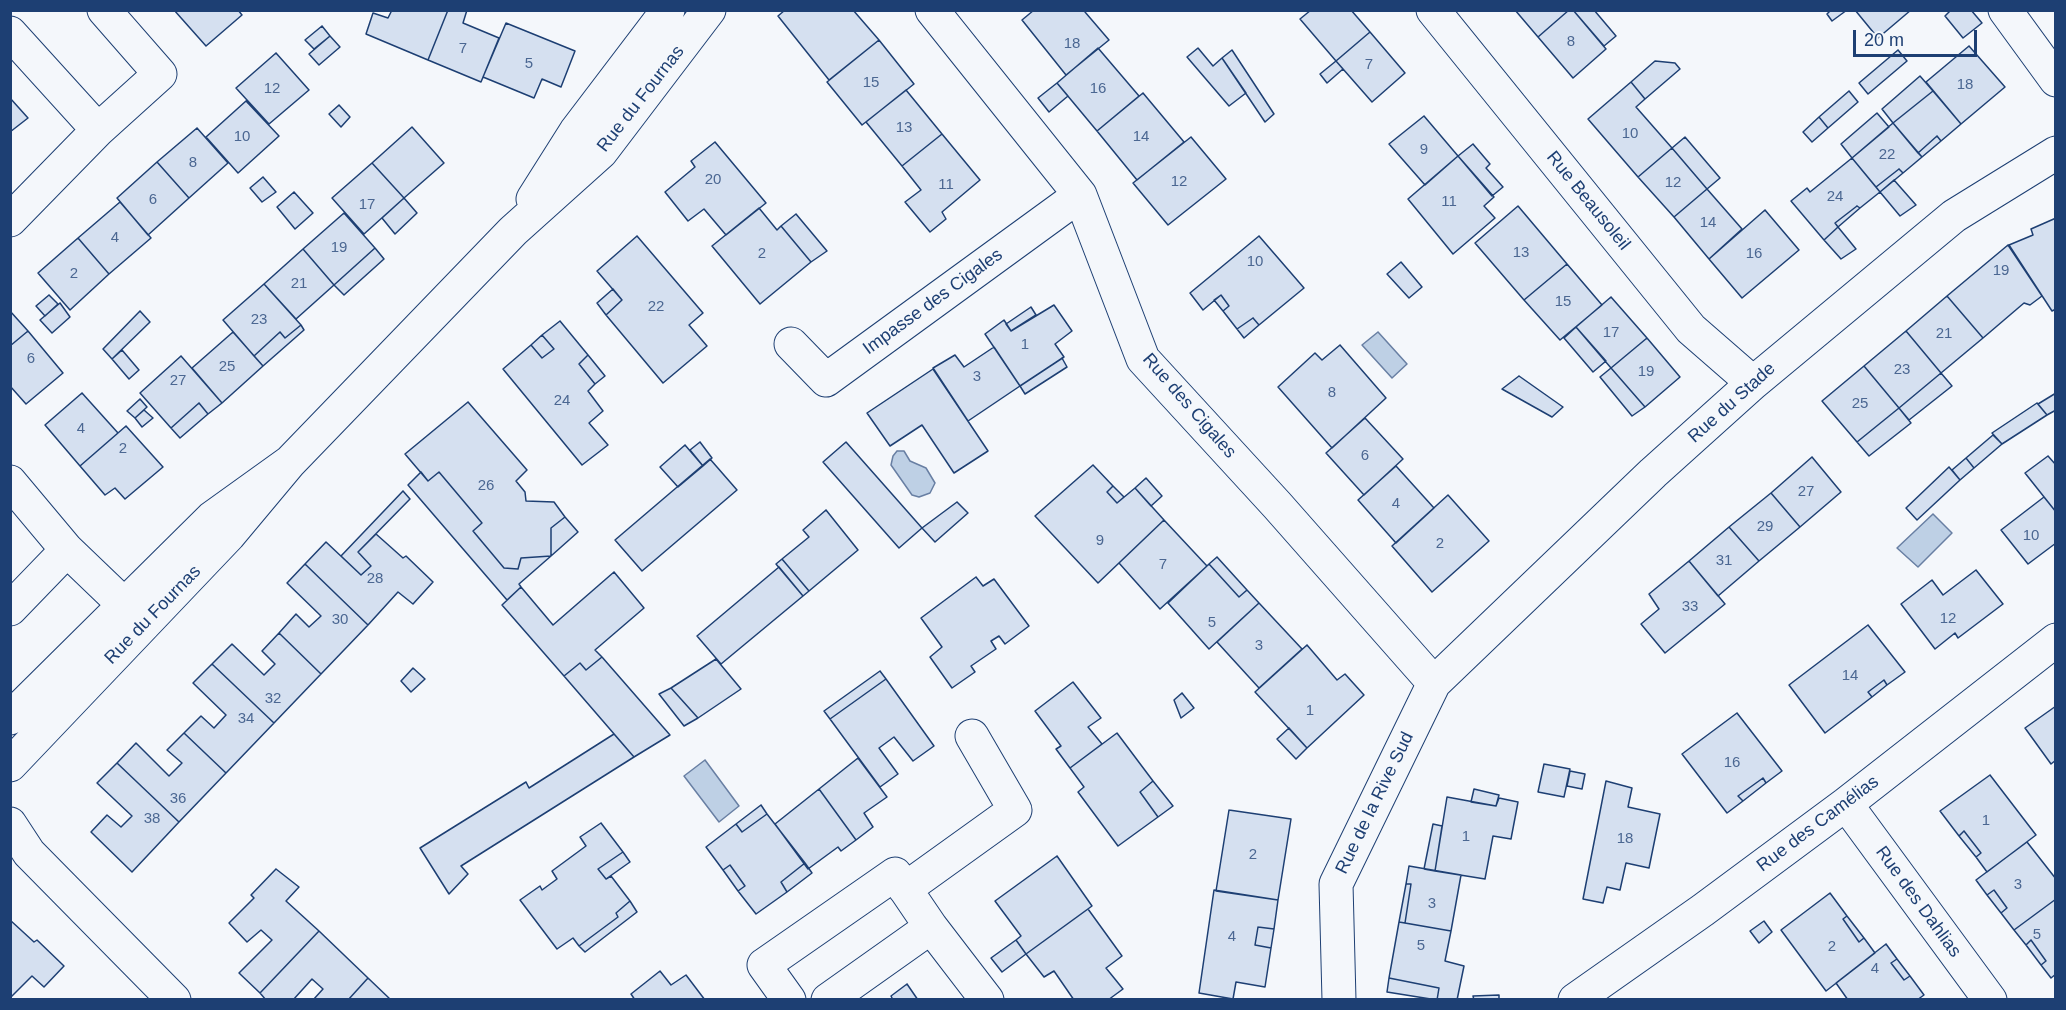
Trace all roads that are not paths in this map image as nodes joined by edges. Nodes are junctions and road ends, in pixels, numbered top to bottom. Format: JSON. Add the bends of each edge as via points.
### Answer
{"nodes":[{"id":1,"x":104,"y":10,"type":"edge"},
{"id":2,"x":668,"y":10,"type":"edge"},
{"id":3,"x":709,"y":10,"type":"edge"},
{"id":4,"x":932,"y":10,"type":"edge"},
{"id":5,"x":1433,"y":10,"type":"edge"},
{"id":6,"x":2005,"y":10,"type":"edge"},
{"id":7,"x":10,"y":33,"type":"edge"},
{"id":8,"x":2055,"y":80,"type":"edge"},
{"id":9,"x":98,"y":130,"type":"junction"},
{"id":10,"x":2055,"y":153,"type":"edge"},
{"id":11,"x":1080,"y":195,"type":"junction"},
{"id":12,"x":10,"y":220,"type":"edge"},
{"id":13,"x":513,"y":231,"type":"junction"},
{"id":14,"x":790,"y":344,"type":"dead end"},
{"id":15,"x":1753,"y":383,"type":"junction"},
{"id":16,"x":10,"y":482,"type":"edge"},
{"id":17,"x":67,"y":550,"type":"junction"},
{"id":18,"x":10,"y":609,"type":"edge"},
{"id":19,"x":135,"y":614,"type":"junction"},
{"id":20,"x":2055,"y":640,"type":"edge"},
{"id":21,"x":1434,"y":683,"type":"junction"},
{"id":22,"x":10,"y":718,"type":"edge"},
{"id":23,"x":972,"y":736,"type":"dead end"},
{"id":24,"x":10,"y":765,"type":"edge"},
{"id":25,"x":1846,"y":804,"type":"junction"},
{"id":26,"x":10,"y":824,"type":"edge"},
{"id":27,"x":20,"y":848,"type":"edge"},
{"id":28,"x":906,"y":889,"type":"junction"},
{"id":29,"x":931,"y":927,"type":"junction"},
{"id":30,"x":174,"y":999,"type":"edge"},
{"id":31,"x":789,"y":999,"type":"edge"},
{"id":32,"x":828,"y":999,"type":"edge"},
{"id":33,"x":987,"y":999,"type":"edge"},
{"id":34,"x":1339,"y":999,"type":"edge"},
{"id":35,"x":1575,"y":999,"type":"edge"},
{"id":36,"x":1990,"y":999,"type":"edge"}],
"edges":[{"from":1,"to":9,"type":"street","via":[[160,74]]},
{"from":2,"to":13,"type":"street","name":"Rue du Fournas","via":[[576,131]]},
{"from":3,"to":13,"type":"street","name":"Rue du Fournas","via":[[601,152]]},
{"from":4,"to":11,"type":"street","name":"Rue des Cigales"},
{"from":5,"to":15,"type":"street","name":"Rue Beausoleil","via":[[1691,329]]},
{"from":6,"to":8,"type":"street"},
{"from":7,"to":9,"type":"street"},
{"from":9,"to":12,"type":"street"},
{"from":10,"to":15,"type":"street","name":"Rue du Stade","via":[[1954,216]]},
{"from":11,"to":14,"type":"street","name":"Impasse des Cigales","via":[[826,380]]},
{"from":11,"to":21,"type":"street","name":"Rue des Cigales","via":[[1143,359]]},
{"from":13,"to":19,"type":"street","name":"Rue du Fournas","via":[[290,462],[212,518]]},
{"from":15,"to":21,"type":"street","name":"Rue du Stade"},
{"from":16,"to":17,"type":"street"},
{"from":17,"to":18,"type":"street"},
{"from":17,"to":19,"type":"street"},
{"from":19,"to":22,"type":"street","name":"Rue du Fournas"},
{"from":19,"to":24,"type":"street","name":"Rue du Fournas"},
{"from":20,"to":25,"type":"street","name":"Rue des Camélias"},
{"from":21,"to":34,"type":"street","name":"Rue de la Rive Sud","via":[[1336,884]]},
{"from":23,"to":28,"type":"street","via":[[1015,810]]},
{"from":25,"to":35,"type":"street","name":"Rue des Camélias"},
{"from":25,"to":36,"type":"street","name":"Rue des Dahlias"},
{"from":26,"to":27,"type":"street"},
{"from":27,"to":30,"type":"street"},
{"from":28,"to":29,"type":"street"},
{"from":28,"to":31,"type":"street","via":[[895,874],[764,965]]},
{"from":29,"to":32,"type":"street"},
{"from":29,"to":33,"type":"street"}]}
